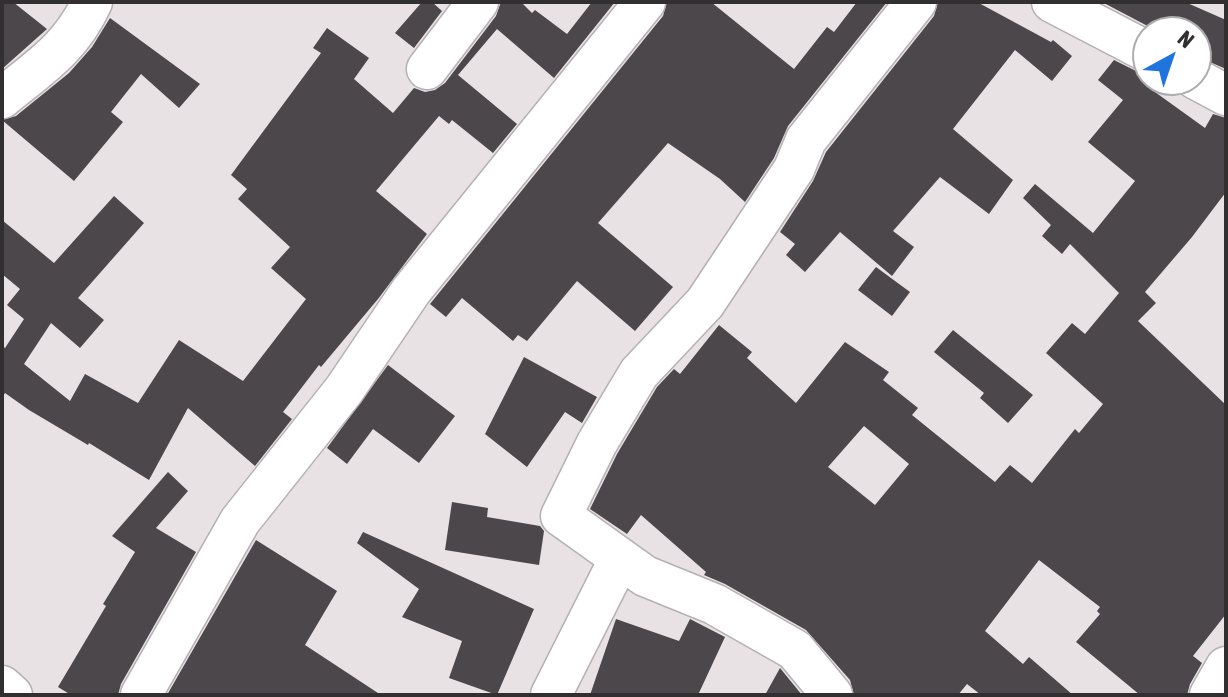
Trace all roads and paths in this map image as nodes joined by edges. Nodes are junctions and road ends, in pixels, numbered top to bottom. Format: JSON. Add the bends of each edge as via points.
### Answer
{"nodes":[{"id":1,"x":92,"y":2,"type":"edge"},
{"id":2,"x":478,"y":2,"type":"edge"},
{"id":3,"x":645,"y":2,"type":"edge"},
{"id":4,"x":916,"y":2,"type":"edge"},
{"id":5,"x":1052,"y":2,"type":"edge"},
{"id":6,"x":1132,"y":44,"type":"edge"},
{"id":7,"x":427,"y":69,"type":"dead end"},
{"id":8,"x":2,"y":98,"type":"edge"},
{"id":9,"x":620,"y":558,"type":"junction"},
{"id":10,"x":1226,"y":667,"type":"edge"},
{"id":11,"x":2,"y":686,"type":"edge"},
{"id":12,"x":12,"y":695,"type":"edge"},
{"id":13,"x":141,"y":695,"type":"edge"},
{"id":14,"x":551,"y":695,"type":"edge"},
{"id":15,"x":832,"y":695,"type":"edge"},
{"id":16,"x":1210,"y":695,"type":"edge"}],
"edges":[{"from":1,"to":8,"type":"street","via":[[60,51]]},
{"from":2,"to":7,"type":"street"},
{"from":3,"to":13,"type":"street","via":[[411,291],[344,390],[240,521]]},
{"from":4,"to":9,"type":"street","via":[[806,140],[794,169],[705,303],[639,373],[597,443],[561,516]]},
{"from":5,"to":6,"type":"street"},
{"from":9,"to":14,"type":"street"},
{"from":9,"to":15,"type":"street","via":[[645,576],[714,604],[795,650]]},
{"from":10,"to":16,"type":"street"},
{"from":11,"to":12,"type":"street"}]}
